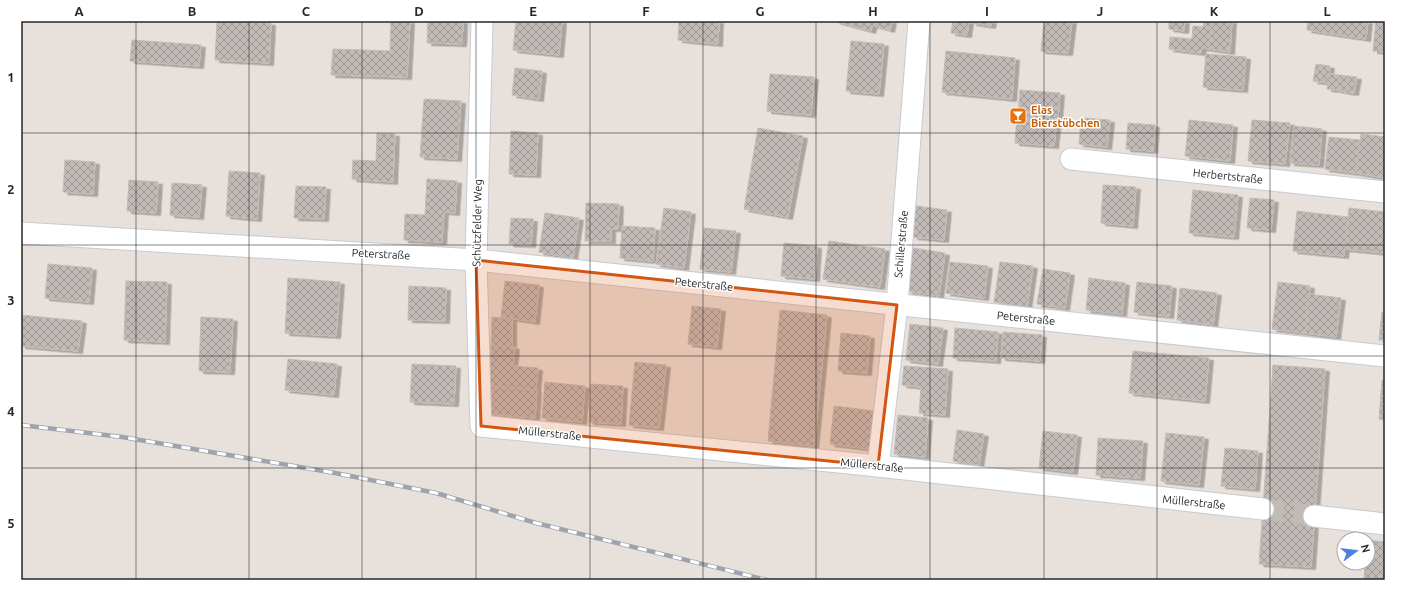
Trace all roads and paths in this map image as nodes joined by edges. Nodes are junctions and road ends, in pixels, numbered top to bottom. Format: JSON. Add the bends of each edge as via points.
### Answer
{"nodes":[{"id":1,"x":482,"y":21,"type":"edge"},
{"id":2,"x":919,"y":21,"type":"edge"},
{"id":3,"x":1071,"y":159,"type":"dead end"},
{"id":4,"x":1385,"y":192,"type":"edge"},
{"id":5,"x":21,"y":233,"type":"edge"},
{"id":6,"x":476,"y":260,"type":"junction"},
{"id":7,"x":896,"y":305,"type":"junction"},
{"id":8,"x":1385,"y":356,"type":"edge"},
{"id":9,"x":481,"y":426,"type":"joint"},
{"id":10,"x":878,"y":466,"type":"junction"},
{"id":11,"x":1263,"y":509,"type":"tunnel mouth"},
{"id":12,"x":1314,"y":516,"type":"tunnel mouth"},
{"id":13,"x":1385,"y":524,"type":"edge"}],
"edges":[{"from":1,"to":6,"type":"street","name":"Schützfelder Weg"},
{"from":2,"to":7,"type":"street","name":"Schillerstraße"},
{"from":3,"to":4,"type":"street","name":"Herbertstraße"},
{"from":5,"to":6,"type":"street","name":"Peterstraße"},
{"from":6,"to":7,"type":"street","name":"Peterstraße"},
{"from":6,"to":9,"type":"street","name":"Schützfelder Weg"},
{"from":7,"to":8,"type":"street","name":"Peterstraße"},
{"from":7,"to":10,"type":"street","name":"Schillerstraße"},
{"from":9,"to":10,"type":"street","name":"Müllerstraße"},
{"from":10,"to":11,"type":"street","name":"Müllerstraße"},
{"from":12,"to":13,"type":"street"}]}
